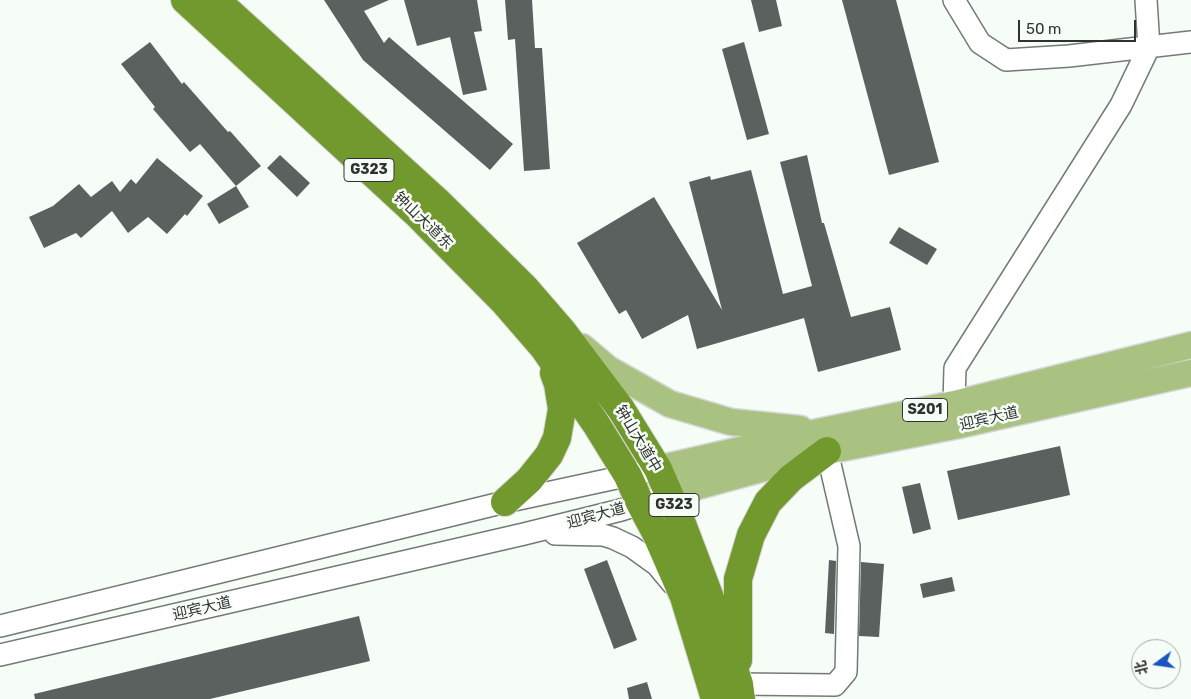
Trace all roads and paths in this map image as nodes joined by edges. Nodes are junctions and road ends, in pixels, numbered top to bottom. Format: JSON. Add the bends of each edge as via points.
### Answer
{"nodes":[{"id":1,"x":185,"y":0,"type":"edge"},
{"id":2,"x":216,"y":0,"type":"edge"},
{"id":3,"x":954,"y":0,"type":"edge"},
{"id":4,"x":1146,"y":0,"type":"edge"},
{"id":5,"x":1191,"y":42,"type":"edge"},
{"id":6,"x":1149,"y":47,"type":"junction"},
{"id":7,"x":554,"y":340,"type":"junction"},
{"id":8,"x":1191,"y":345,"type":"edge"},
{"id":9,"x":1191,"y":373,"type":"edge"},
{"id":10,"x":957,"y":415,"type":"junction"},
{"id":11,"x":825,"y":441,"type":"junction"},
{"id":12,"x":658,"y":469,"type":"junction"},
{"id":13,"x":628,"y":476,"type":"junction"},
{"id":14,"x":669,"y":494,"type":"junction"},
{"id":15,"x":505,"y":502,"type":"junction"},
{"id":16,"x":640,"y":504,"type":"junction"},
{"id":17,"x":524,"y":534,"type":"junction"},
{"id":18,"x":684,"y":597,"type":"junction"},
{"id":19,"x":0,"y":626,"type":"edge"},
{"id":20,"x":0,"y":656,"type":"edge"},
{"id":21,"x":740,"y":691,"type":"edge"},
{"id":22,"x":716,"y":699,"type":"edge"}],
"edges":[{"from":1,"to":7,"type":"highway","name":"钟山大道东","number":"G323","via":[[417,214],[505,303]]},
{"from":2,"to":7,"type":"highway","name":"钟山大道东","number":"G323","via":[[437,201],[525,288]]},
{"from":3,"to":6,"type":"street","via":[[980,43],[1006,60]]},
{"from":4,"to":6,"type":"street"},
{"from":5,"to":6,"type":"street"},
{"from":6,"to":10,"type":"street","via":[[1121,105],[955,368]]},
{"from":7,"to":11,"type":"main road","via":[[670,404],[731,422]]},
{"from":7,"to":12,"type":"highway","name":"钟山大道中","number":"G323","via":[[622,409]]},
{"from":7,"to":13,"type":"highway","name":"钟山大道中","number":"G323","via":[[596,424]]},
{"from":7,"to":15,"type":"highway","via":[[562,409],[557,438],[549,455],[529,480]]},
{"from":8,"to":10,"type":"main road","name":"迎宾大道","number":"S201"},
{"from":9,"to":10,"type":"main road","name":"迎宾大道","number":"S201"},
{"from":10,"to":11,"type":"main road","name":"迎宾大道","number":"S201"},
{"from":11,"to":12,"type":"main road","name":"迎宾大道","number":"S201"},
{"from":11,"to":14,"type":"main road","name":"迎宾大道","number":"S201"},
{"from":11,"to":21,"type":"highway","via":[[768,502],[751,535],[738,579]]},
{"from":11,"to":21,"type":"street","via":[[849,546],[846,672],[835,685]]},
{"from":12,"to":13,"type":"street","name":"迎宾大道"},
{"from":12,"to":14,"type":"highway","name":"钟山大道中","number":"G323"},
{"from":13,"to":15,"type":"street","name":"迎宾大道"},
{"from":13,"to":16,"type":"highway","name":"钟山大道中","number":"G323"},
{"from":14,"to":16,"type":"street","name":"迎宾大道"},
{"from":14,"to":21,"type":"highway","name":"钟山大道中","number":"G323","via":[[710,598]]},
{"from":15,"to":19,"type":"street","name":"迎宾大道"},
{"from":16,"to":17,"type":"street","name":"迎宾大道"},
{"from":16,"to":18,"type":"highway","name":"钟山大道中","number":"G323"},
{"from":17,"to":18,"type":"street","via":[[603,535],[613,538],[657,565]]},
{"from":17,"to":20,"type":"street","name":"迎宾大道"},
{"from":18,"to":22,"type":"highway","name":"钟山大道中","number":"G323"}]}
